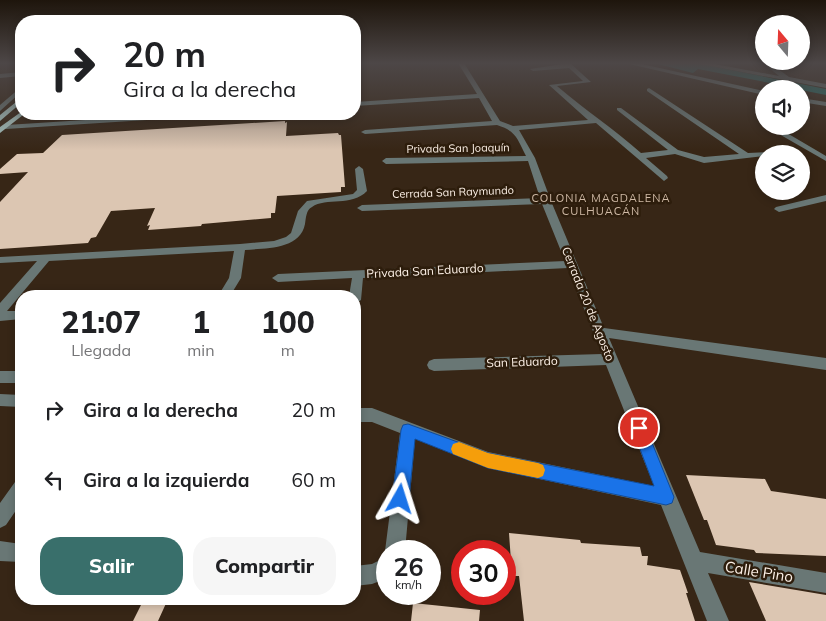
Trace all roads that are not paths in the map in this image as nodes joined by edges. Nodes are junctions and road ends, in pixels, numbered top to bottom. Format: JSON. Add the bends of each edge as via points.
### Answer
{"nodes":[{"id":1,"x":479,"y":92,"type":"edge"},
{"id":2,"x":560,"y":92,"type":"edge"},
{"id":3,"x":652,"y":92,"type":"edge"},
{"id":4,"x":15,"y":95,"type":"edge"},
{"id":5,"x":481,"y":96,"type":"junction"},
{"id":6,"x":810,"y":101,"type":"edge"},
{"id":7,"x":361,"y":104,"type":"edge"},
{"id":8,"x":826,"y":104,"type":"edge"},
{"id":9,"x":15,"y":105,"type":"edge"},
{"id":10,"x":0,"y":109,"type":"edge"},
{"id":11,"x":619,"y":109,"type":"dead end"},
{"id":12,"x":0,"y":119,"type":"edge"},
{"id":13,"x":15,"y":119,"type":"edge"},
{"id":14,"x":126,"y":120,"type":"edge"},
{"id":15,"x":593,"y":120,"type":"junction"},
{"id":16,"x":497,"y":123,"type":"junction"},
{"id":17,"x":513,"y":128,"type":"junction"},
{"id":18,"x":3,"y":129,"type":"edge"},
{"id":19,"x":365,"y":132,"type":"dead end"},
{"id":20,"x":784,"y":135,"type":"edge"},
{"id":21,"x":675,"y":152,"type":"junction"},
{"id":22,"x":755,"y":155,"type":"edge"},
{"id":23,"x":640,"y":156,"type":"junction"},
{"id":24,"x":747,"y":156,"type":"junction"},
{"id":25,"x":531,"y":158,"type":"junction"},
{"id":26,"x":826,"y":159,"type":"edge"},
{"id":27,"x":386,"y":161,"type":"dead end"},
{"id":28,"x":359,"y":170,"type":"dead end"},
{"id":29,"x":664,"y":178,"type":"dead end"},
{"id":30,"x":826,"y":198,"type":"edge"},
{"id":31,"x":546,"y":202,"type":"junction"},
{"id":32,"x":362,"y":208,"type":"dead end"},
{"id":33,"x":779,"y":209,"type":"dead end"},
{"id":34,"x":240,"y":247,"type":"junction"},
{"id":35,"x":45,"y":259,"type":"junction"},
{"id":36,"x":0,"y":260,"type":"edge"},
{"id":37,"x":572,"y":264,"type":"junction"},
{"id":38,"x":358,"y":274,"type":"junction"},
{"id":39,"x":278,"y":278,"type":"dead end"},
{"id":40,"x":18,"y":290,"type":"edge"},
{"id":41,"x":228,"y":290,"type":"edge"},
{"id":42,"x":356,"y":290,"type":"edge"},
{"id":43,"x":15,"y":294,"type":"edge"},
{"id":44,"x":0,"y":311,"type":"edge"},
{"id":45,"x":15,"y":315,"type":"edge"},
{"id":46,"x":0,"y":316,"type":"edge"},
{"id":47,"x":600,"y":332,"type":"junction"},
{"id":48,"x":610,"y":359,"type":"junction"},
{"id":49,"x":826,"y":364,"type":"edge"},
{"id":50,"x":434,"y":365,"type":"dead end"},
{"id":51,"x":0,"y":377,"type":"edge"},
{"id":52,"x":15,"y":377,"type":"edge"},
{"id":53,"x":0,"y":400,"type":"edge"},
{"id":54,"x":15,"y":401,"type":"edge"},
{"id":55,"x":361,"y":415,"type":"edge"},
{"id":56,"x":408,"y":430,"type":"junction"},
{"id":57,"x":15,"y":497,"type":"edge"},
{"id":58,"x":666,"y":497,"type":"junction"},
{"id":59,"x":0,"y":519,"type":"edge"},
{"id":60,"x":396,"y":540,"type":"edge"},
{"id":61,"x":0,"y":551,"type":"edge"},
{"id":62,"x":15,"y":552,"type":"edge"},
{"id":63,"x":693,"y":561,"type":"junction"},
{"id":64,"x":376,"y":574,"type":"edge"},
{"id":65,"x":361,"y":576,"type":"edge"},
{"id":66,"x":826,"y":583,"type":"edge"},
{"id":67,"x":718,"y":621,"type":"edge"}],
"edges":[{"from":1,"to":5,"type":"street"},
{"from":2,"to":15,"type":"street"},
{"from":3,"to":24,"type":"street"},
{"from":4,"to":10,"type":"street"},
{"from":5,"to":7,"type":"street"},
{"from":5,"to":16,"type":"street"},
{"from":6,"to":8,"type":"street"},
{"from":9,"to":12,"type":"main road"},
{"from":11,"to":21,"type":"street"},
{"from":13,"to":18,"type":"main road"},
{"from":14,"to":18,"type":"street"},
{"from":15,"to":17,"type":"street"},
{"from":15,"to":23,"type":"street","via":[[603,124]]},
{"from":16,"to":17,"type":"street"},
{"from":16,"to":19,"type":"street"},
{"from":17,"to":25,"type":"street","name":"Cerrada 20 de Agosto"},
{"from":20,"to":26,"type":"street"},
{"from":21,"to":23,"type":"street"},
{"from":21,"to":24,"type":"street","via":[[704,160]]},
{"from":22,"to":24,"type":"street"},
{"from":23,"to":29,"type":"street"},
{"from":25,"to":27,"type":"street","name":"Privada San Joaquín"},
{"from":25,"to":31,"type":"street","name":"Cerrada 20 de Agosto"},
{"from":28,"to":34,"type":"street","via":[[362,191],[356,196],[310,203],[303,208],[294,236],[285,241]]},
{"from":30,"to":33,"type":"street"},
{"from":31,"to":32,"type":"street","name":"Cerrada San Raymundo"},
{"from":31,"to":37,"type":"street","name":"Cerrada 20 de Agosto"},
{"from":34,"to":35,"type":"street"},
{"from":34,"to":41,"type":"street","via":[[235,278]]},
{"from":35,"to":36,"type":"street"},
{"from":35,"to":40,"type":"street"},
{"from":37,"to":38,"type":"street","name":"Privada San Eduardo"},
{"from":37,"to":47,"type":"street","name":"Cerrada 20 de Agosto"},
{"from":38,"to":39,"type":"street","name":"Privada San Eduardo"},
{"from":38,"to":42,"type":"street"},
{"from":43,"to":44,"type":"street"},
{"from":45,"to":46,"type":"street"},
{"from":47,"to":48,"type":"street","name":"Cerrada 20 de Agosto"},
{"from":47,"to":49,"type":"street"},
{"from":48,"to":50,"type":"street","name":"San Eduardo"},
{"from":48,"to":58,"type":"street","name":"Cerrada 20 de Agosto"},
{"from":51,"to":52,"type":"street"},
{"from":53,"to":54,"type":"street"},
{"from":55,"to":56,"type":"street","via":[[372,415]]},
{"from":56,"to":58,"type":"street","via":[[488,460]]},
{"from":56,"to":60,"type":"street"},
{"from":57,"to":59,"type":"street"},
{"from":58,"to":63,"type":"street","name":"Cerrada 20 de Agosto"},
{"from":61,"to":62,"type":"street"},
{"from":63,"to":66,"type":"street","name":"Calle Pino"},
{"from":63,"to":67,"type":"street","name":"Cerrada 20 de Agosto"},
{"from":64,"to":65,"type":"street"}]}
